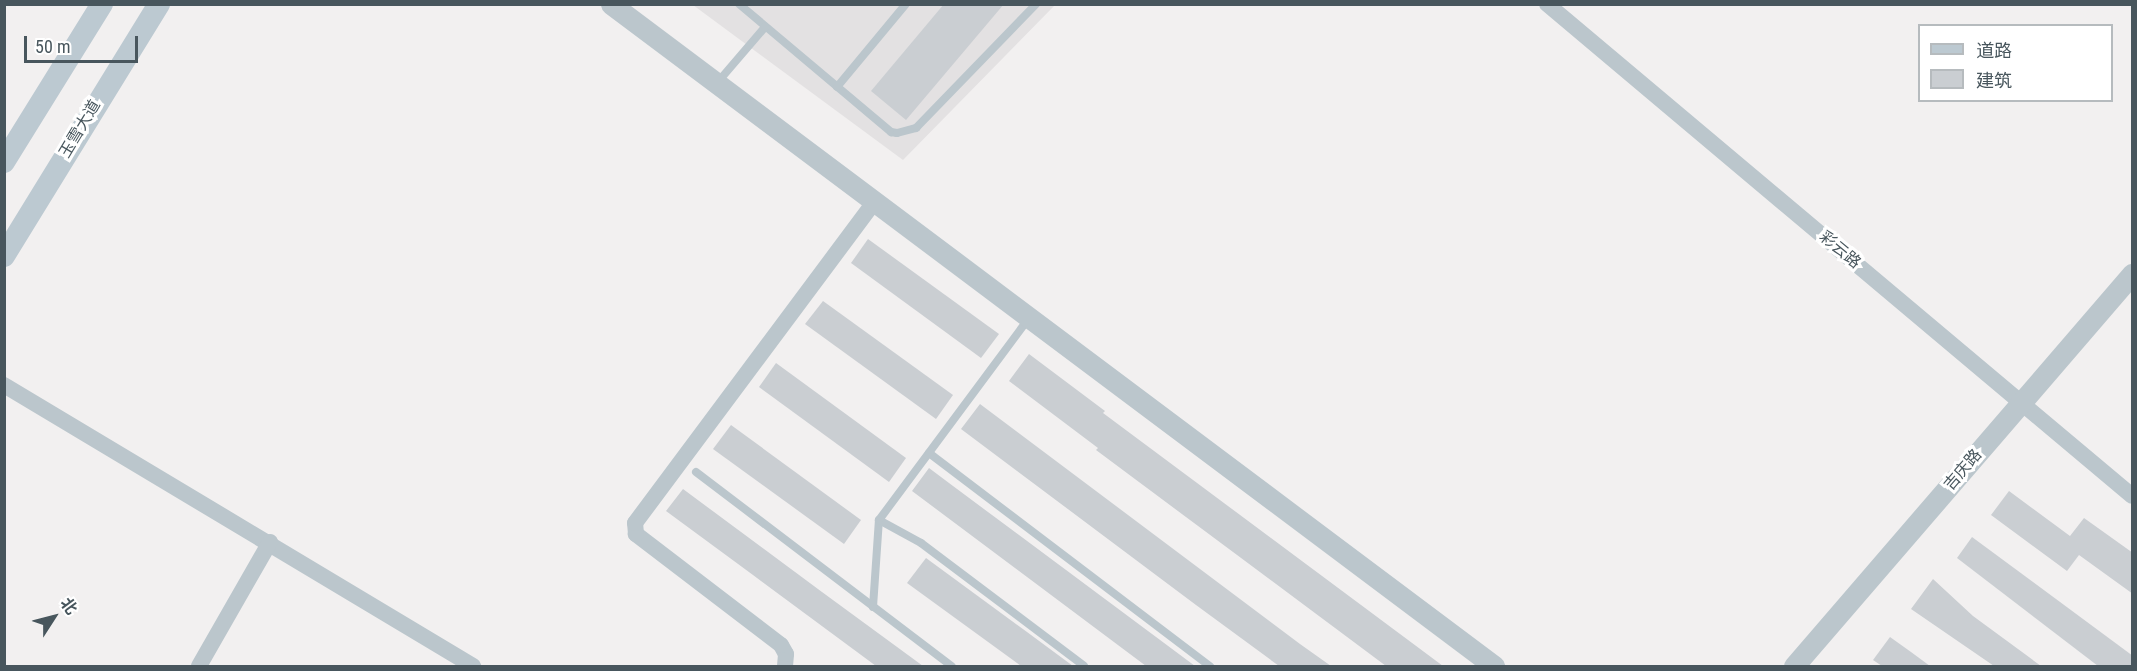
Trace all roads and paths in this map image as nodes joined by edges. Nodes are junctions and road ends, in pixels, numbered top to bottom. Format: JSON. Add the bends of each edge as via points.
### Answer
{"nodes":[{"id":1,"x":102,"y":4,"type":"edge"},
{"id":2,"x":159,"y":4,"type":"edge"},
{"id":3,"x":611,"y":4,"type":"edge"},
{"id":4,"x":739,"y":4,"type":"edge"},
{"id":5,"x":906,"y":4,"type":"edge"},
{"id":6,"x":1036,"y":4,"type":"edge"},
{"id":7,"x":1547,"y":4,"type":"edge"},
{"id":8,"x":765,"y":27,"type":"junction"},
{"id":9,"x":716,"y":84,"type":"junction"},
{"id":10,"x":837,"y":87,"type":"junction"},
{"id":11,"x":4,"y":162,"type":"edge"},
{"id":12,"x":874,"y":202,"type":"junction"},
{"id":13,"x":4,"y":256,"type":"edge"},
{"id":14,"x":2133,"y":274,"type":"edge"},
{"id":15,"x":1029,"y":318,"type":"junction"},
{"id":16,"x":4,"y":385,"type":"edge"},
{"id":17,"x":2022,"y":403,"type":"junction"},
{"id":18,"x":929,"y":453,"type":"junction"},
{"id":19,"x":696,"y":472,"type":"dead end"},
{"id":20,"x":2133,"y":496,"type":"edge"},
{"id":21,"x":879,"y":520,"type":"junction"},
{"id":22,"x":270,"y":542,"type":"junction"},
{"id":23,"x":873,"y":607,"type":"junction"},
{"id":24,"x":199,"y":666,"type":"edge"},
{"id":25,"x":473,"y":666,"type":"edge"},
{"id":26,"x":785,"y":666,"type":"edge"},
{"id":27,"x":951,"y":666,"type":"edge"},
{"id":28,"x":1084,"y":666,"type":"edge"},
{"id":29,"x":1210,"y":666,"type":"edge"},
{"id":30,"x":1494,"y":666,"type":"edge"},
{"id":31,"x":1794,"y":666,"type":"edge"}],
"edges":[{"from":1,"to":11,"type":"main road"},
{"from":2,"to":13,"type":"main road","name":"玉雪大道"},
{"from":3,"to":9,"type":"street"},
{"from":4,"to":8,"type":"lane"},
{"from":5,"to":10,"type":"lane"},
{"from":6,"to":10,"type":"lane","via":[[910,131],[891,132]]},
{"from":7,"to":17,"type":"street","name":"彩云路"},
{"from":8,"to":9,"type":"lane"},
{"from":8,"to":10,"type":"lane"},
{"from":9,"to":12,"type":"street"},
{"from":12,"to":15,"type":"street"},
{"from":12,"to":26,"type":"street","via":[[635,524],[636,534],[781,645],[786,654]]},
{"from":14,"to":17,"type":"street","name":"吉庆路"},
{"from":15,"to":18,"type":"lane"},
{"from":15,"to":30,"type":"street"},
{"from":16,"to":22,"type":"street"},
{"from":17,"to":20,"type":"street","name":"彩云路"},
{"from":17,"to":31,"type":"street","name":"吉庆路"},
{"from":18,"to":21,"type":"lane"},
{"from":18,"to":29,"type":"lane"},
{"from":19,"to":23,"type":"lane"},
{"from":21,"to":23,"type":"lane"},
{"from":21,"to":28,"type":"lane","via":[[921,543]]},
{"from":22,"to":24,"type":"street"},
{"from":22,"to":25,"type":"street"},
{"from":23,"to":27,"type":"lane"}]}
